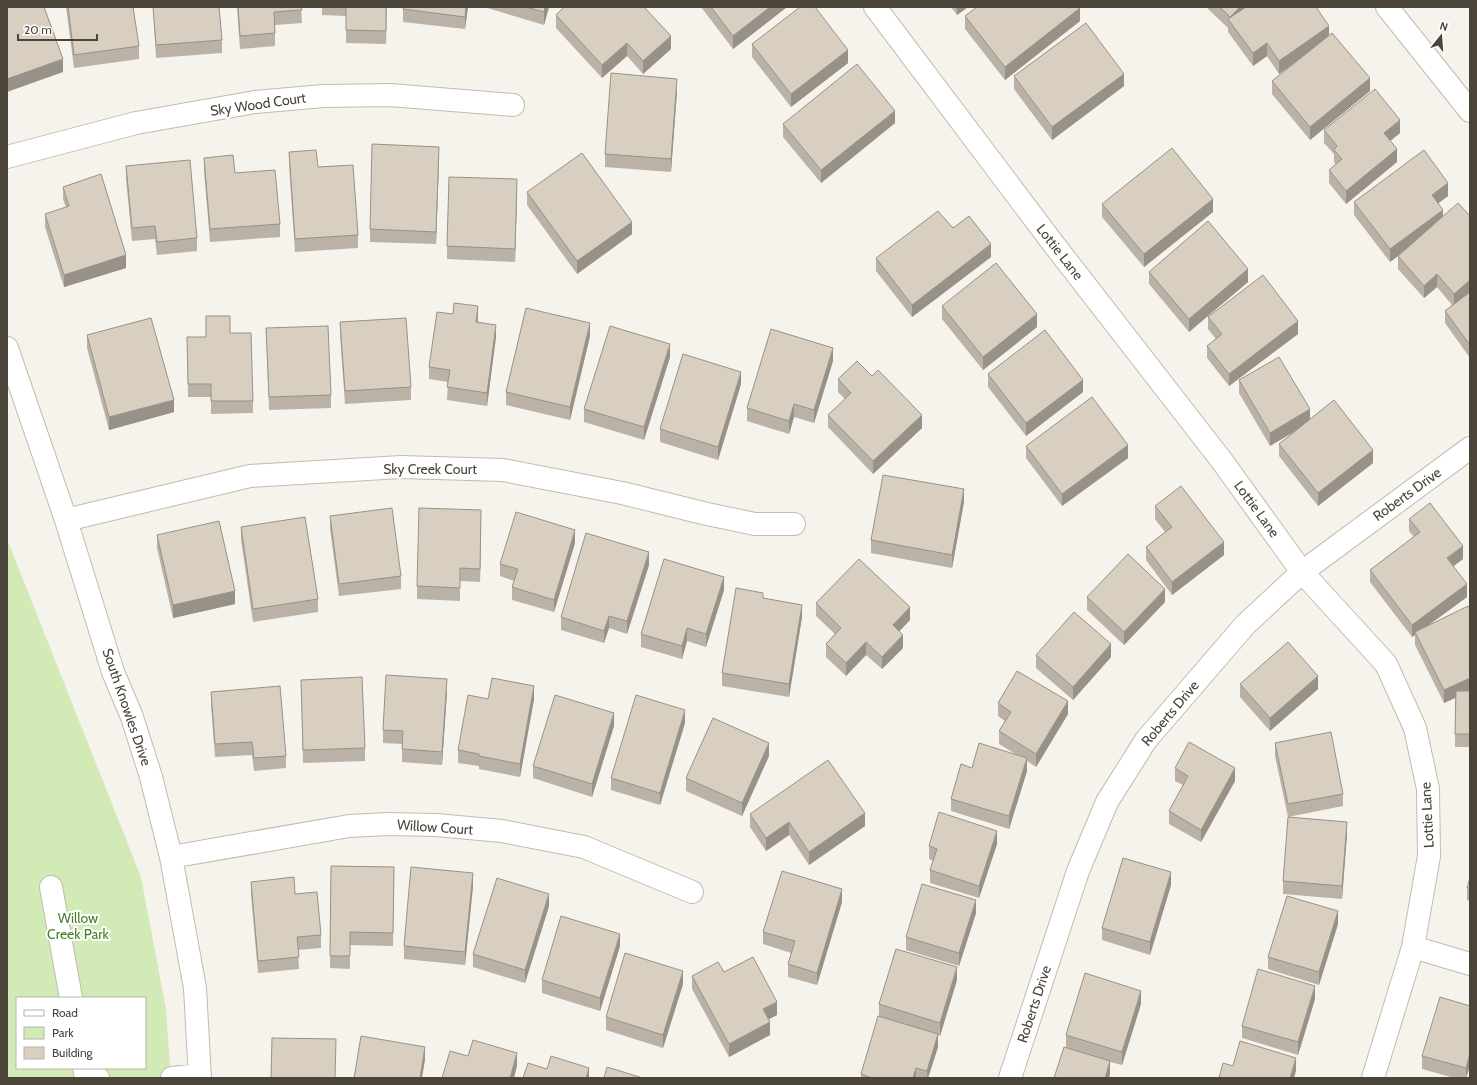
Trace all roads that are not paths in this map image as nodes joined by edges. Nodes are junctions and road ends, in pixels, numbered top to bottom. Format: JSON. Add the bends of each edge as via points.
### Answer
{"nodes":[{"id":1,"x":875,"y":7,"type":"edge"},
{"id":2,"x":1387,"y":7,"type":"edge"},
{"id":3,"x":513,"y":105,"type":"dead end"},
{"id":4,"x":1470,"y":111,"type":"edge"},
{"id":5,"x":7,"y":157,"type":"edge"},
{"id":6,"x":7,"y":348,"type":"edge"},
{"id":7,"x":1470,"y":448,"type":"edge"},
{"id":8,"x":66,"y":520,"type":"junction"},
{"id":9,"x":794,"y":524,"type":"dead end"},
{"id":10,"x":1302,"y":572,"type":"junction"},
{"id":11,"x":171,"y":858,"type":"junction"},
{"id":12,"x":51,"y":887,"type":"dead end"},
{"id":13,"x":692,"y":892,"type":"dead end"},
{"id":14,"x":1414,"y":947,"type":"junction"},
{"id":15,"x":1470,"y":964,"type":"edge"},
{"id":16,"x":71,"y":997,"type":"edge"},
{"id":17,"x":84,"y":1069,"type":"edge"},
{"id":18,"x":200,"y":1076,"type":"edge"},
{"id":19,"x":98,"y":1078,"type":"edge"},
{"id":20,"x":172,"y":1078,"type":"edge"},
{"id":21,"x":1010,"y":1078,"type":"edge"},
{"id":22,"x":1373,"y":1078,"type":"edge"}],
"edges":[{"from":1,"to":10,"type":"street","name":"Lottie Lane","via":[[1222,461]]},
{"from":2,"to":4,"type":"street"},
{"from":3,"to":5,"type":"street","name":"Sky Wood Court","via":[[390,95],[324,96],[255,102],[136,123]]},
{"from":6,"to":8,"type":"street","name":"South Knowles Drive"},
{"from":7,"to":10,"type":"street","name":"Roberts Drive"},
{"from":8,"to":9,"type":"street","name":"Sky Creek Court","via":[[250,476],[400,467],[503,470],[622,493],[755,524]]},
{"from":8,"to":11,"type":"street","name":"South Knowles Drive","via":[[113,672],[132,717],[151,777]]},
{"from":10,"to":14,"type":"street","name":"Lottie Lane","via":[[1386,664],[1415,728],[1428,788],[1429,856]]},
{"from":10,"to":21,"type":"street","name":"Roberts Drive","via":[[1245,625],[1146,740],[1107,802],[1078,871]]},
{"from":11,"to":13,"type":"street","name":"Willow Court","via":[[349,826],[436,825],[502,831],[584,847]]},
{"from":11,"to":18,"type":"street","name":"South Knowles Drive","via":[[195,988]]},
{"from":12,"to":16,"type":"street"},
{"from":14,"to":15,"type":"street"},
{"from":14,"to":22,"type":"street","name":"Lottie Lane"},
{"from":17,"to":19,"type":"street","via":[[86,1078]]},
{"from":18,"to":20,"type":"street"}]}
